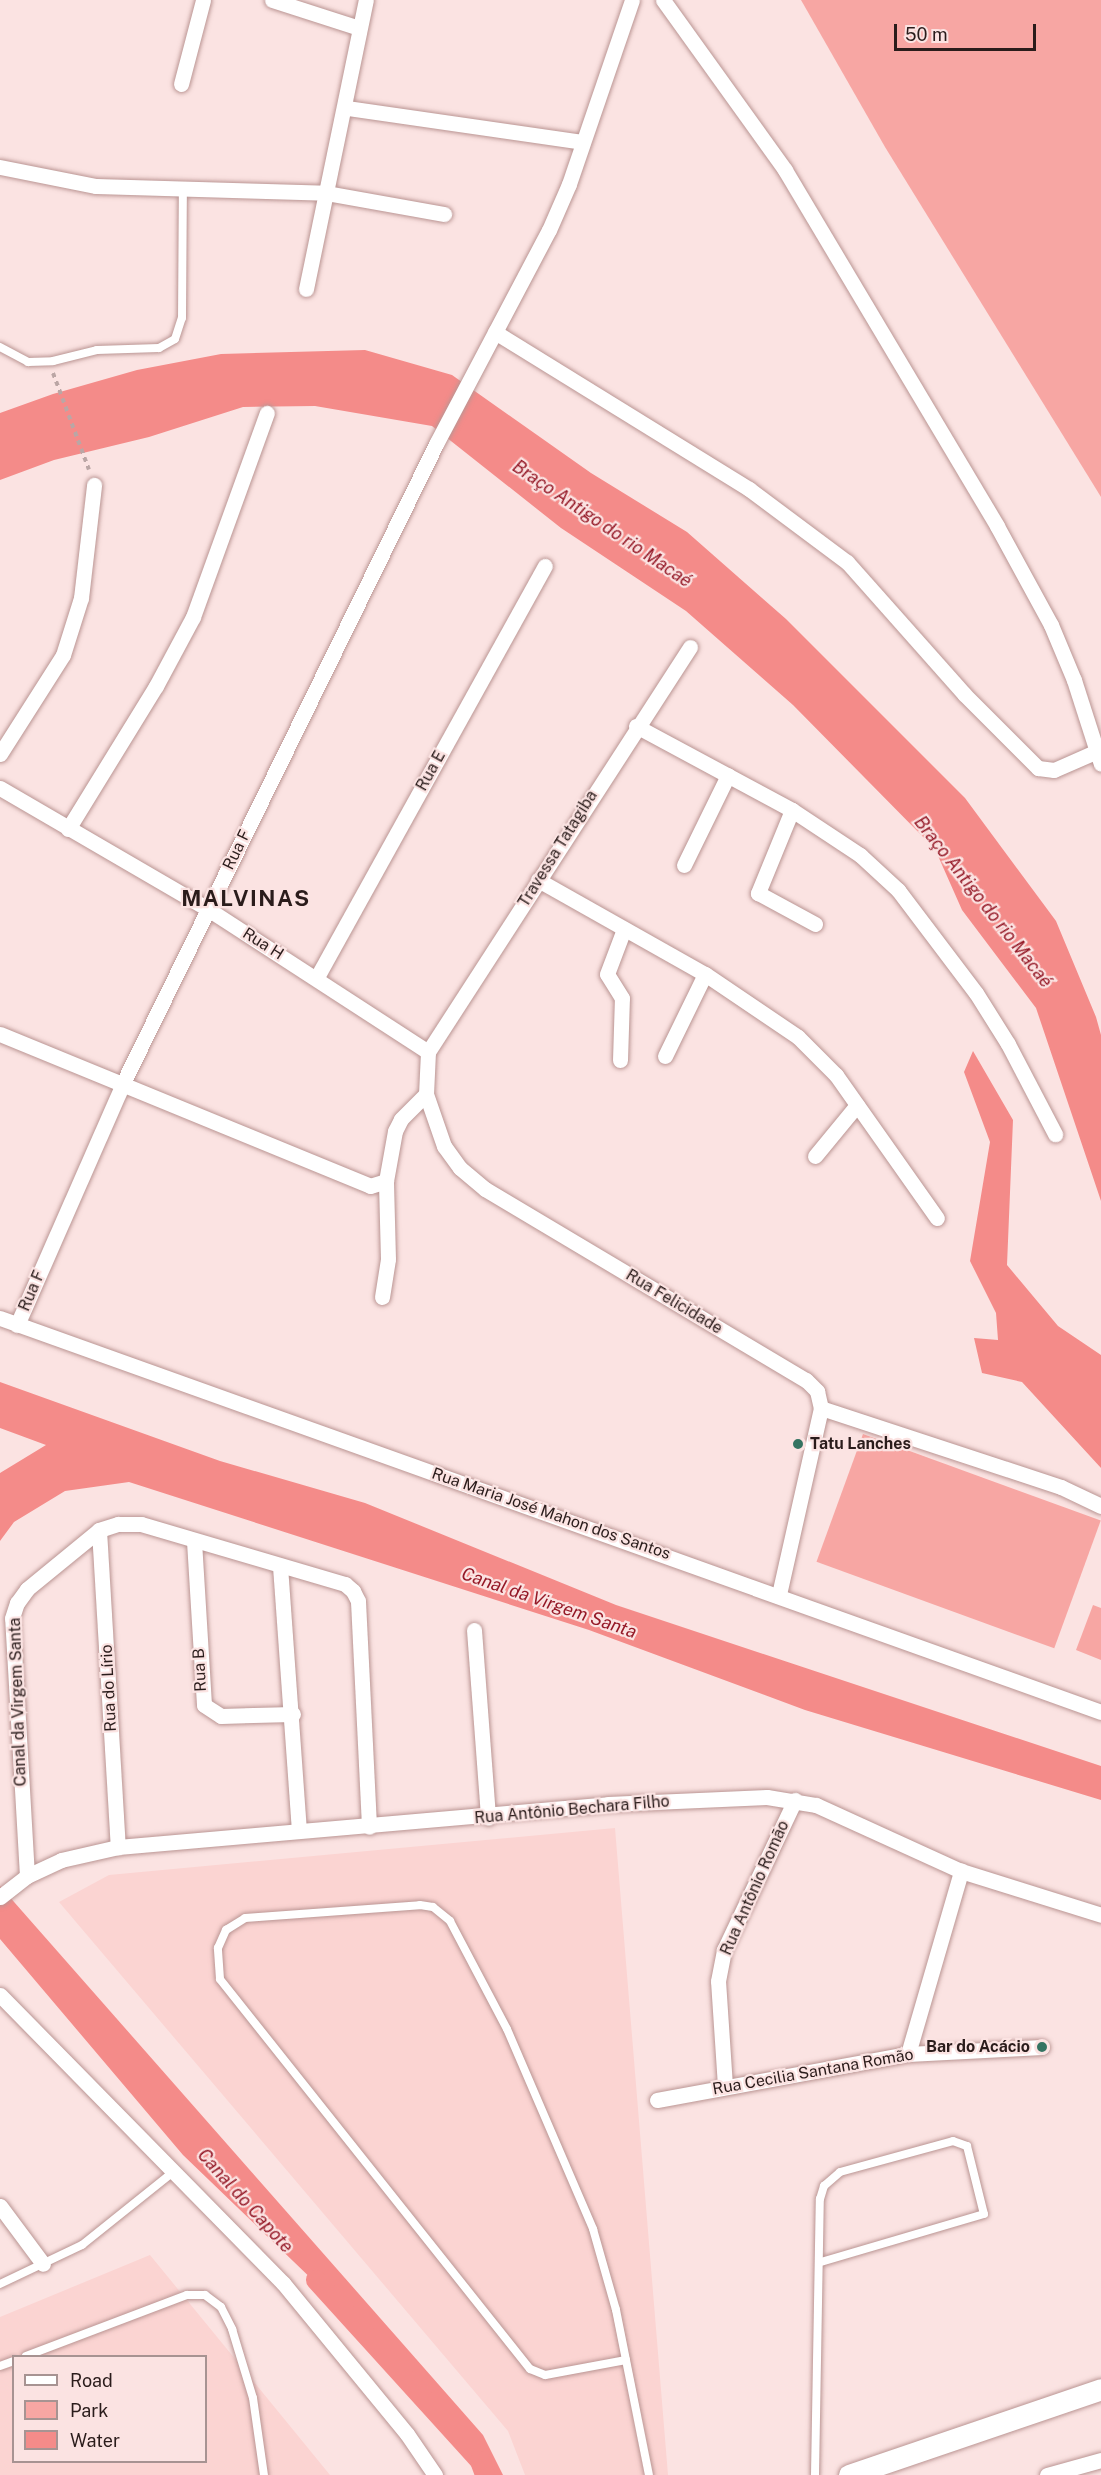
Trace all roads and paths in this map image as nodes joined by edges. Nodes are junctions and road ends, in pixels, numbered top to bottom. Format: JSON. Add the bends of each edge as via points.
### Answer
{"nodes":[{"id":1,"x":203,"y":0,"type":"edge"},
{"id":2,"x":272,"y":0,"type":"edge"},
{"id":3,"x":366,"y":0,"type":"edge"},
{"id":4,"x":632,"y":0,"type":"edge"},
{"id":5,"x":663,"y":0,"type":"edge"},
{"id":6,"x":360,"y":28,"type":"junction"},
{"id":7,"x":180,"y":84,"type":"dead end"},
{"id":8,"x":347,"y":108,"type":"junction"},
{"id":9,"x":582,"y":142,"type":"junction"},
{"id":10,"x":0,"y":167,"type":"edge"},
{"id":11,"x":183,"y":188,"type":"junction"},
{"id":12,"x":326,"y":193,"type":"junction"},
{"id":13,"x":444,"y":214,"type":"dead end"},
{"id":14,"x":306,"y":289,"type":"dead end"},
{"id":15,"x":495,"y":332,"type":"junction"},
{"id":16,"x":0,"y":347,"type":"edge"},
{"id":17,"x":49,"y":361,"type":"junction"},
{"id":18,"x":267,"y":413,"type":"dead end"},
{"id":19,"x":94,"y":485,"type":"joint"},
{"id":20,"x":545,"y":566,"type":"dead end"},
{"id":21,"x":690,"y":647,"type":"dead end"},
{"id":22,"x":636,"y":726,"type":"junction"},
{"id":23,"x":0,"y":754,"type":"edge"},
{"id":24,"x":1099,"y":757,"type":"edge"},
{"id":25,"x":728,"y":775,"type":"junction"},
{"id":26,"x":0,"y":788,"type":"edge"},
{"id":27,"x":792,"y":810,"type":"junction"},
{"id":28,"x":68,"y":829,"type":"junction"},
{"id":29,"x":684,"y":865,"type":"dead end"},
{"id":30,"x":538,"y":880,"type":"junction"},
{"id":31,"x":208,"y":909,"type":"junction"},
{"id":32,"x":815,"y":924,"type":"dead end"},
{"id":33,"x":624,"y":929,"type":"junction"},
{"id":34,"x":705,"y":974,"type":"junction"},
{"id":35,"x":316,"y":977,"type":"junction"},
{"id":36,"x":0,"y":1034,"type":"edge"},
{"id":37,"x":428,"y":1052,"type":"junction"},
{"id":38,"x":665,"y":1056,"type":"dead end"},
{"id":39,"x":620,"y":1060,"type":"dead end"},
{"id":40,"x":123,"y":1083,"type":"junction"},
{"id":41,"x":426,"y":1094,"type":"junction"},
{"id":42,"x":857,"y":1106,"type":"junction"},
{"id":43,"x":1054,"y":1134,"type":"dead end"},
{"id":44,"x":815,"y":1156,"type":"dead end"},
{"id":45,"x":386,"y":1180,"type":"junction"},
{"id":46,"x":937,"y":1218,"type":"dead end"},
{"id":47,"x":382,"y":1297,"type":"dead end"},
{"id":48,"x":0,"y":1318,"type":"edge"},
{"id":49,"x":17,"y":1325,"type":"junction"},
{"id":50,"x":821,"y":1408,"type":"junction"},
{"id":51,"x":1101,"y":1506,"type":"edge"},
{"id":52,"x":99,"y":1530,"type":"junction"},
{"id":53,"x":194,"y":1541,"type":"junction"},
{"id":54,"x":280,"y":1566,"type":"junction"},
{"id":55,"x":780,"y":1594,"type":"junction"},
{"id":56,"x":474,"y":1630,"type":"dead end"},
{"id":57,"x":1101,"y":1712,"type":"edge"},
{"id":58,"x":293,"y":1714,"type":"junction"},
{"id":59,"x":795,"y":1800,"type":"junction"},
{"id":60,"x":488,"y":1817,"type":"junction"},
{"id":61,"x":369,"y":1827,"type":"junction"},
{"id":62,"x":299,"y":1829,"type":"junction"},
{"id":63,"x":118,"y":1847,"type":"junction"},
{"id":64,"x":962,"y":1871,"type":"junction"},
{"id":65,"x":27,"y":1876,"type":"junction"},
{"id":66,"x":4,"y":1894,"type":"edge"},
{"id":67,"x":1101,"y":1915,"type":"edge"},
{"id":68,"x":0,"y":1995,"type":"edge"},
{"id":69,"x":1042,"y":2047,"type":"dead end"},
{"id":70,"x":908,"y":2054,"type":"junction"},
{"id":71,"x":725,"y":2086,"type":"junction"},
{"id":72,"x":657,"y":2100,"type":"dead end"},
{"id":73,"x":172,"y":2173,"type":"junction"},
{"id":74,"x":0,"y":2206,"type":"edge"},
{"id":75,"x":821,"y":2262,"type":"junction"},
{"id":76,"x":43,"y":2264,"type":"junction"},
{"id":77,"x":0,"y":2284,"type":"edge"},
{"id":78,"x":29,"y":2355,"type":"edge"},
{"id":79,"x":626,"y":2360,"type":"junction"},
{"id":80,"x":1101,"y":2389,"type":"edge"},
{"id":81,"x":1101,"y":2460,"type":"edge"},
{"id":82,"x":264,"y":2475,"type":"edge"},
{"id":83,"x":435,"y":2475,"type":"edge"},
{"id":84,"x":649,"y":2475,"type":"edge"},
{"id":85,"x":815,"y":2475,"type":"edge"},
{"id":86,"x":849,"y":2475,"type":"edge"},
{"id":87,"x":1047,"y":2475,"type":"edge"}],
"edges":[{"from":1,"to":7,"type":"street"},
{"from":2,"to":6,"type":"street"},
{"from":3,"to":6,"type":"street"},
{"from":4,"to":9,"type":"street","name":"Rua F"},
{"from":5,"to":24,"type":"street","via":[[785,170],[997,526],[1051,625]]},
{"from":6,"to":8,"type":"street"},
{"from":8,"to":9,"type":"street"},
{"from":8,"to":12,"type":"street"},
{"from":9,"to":15,"type":"street","name":"Rua F","via":[[549,230]]},
{"from":10,"to":11,"type":"street","via":[[96,186]]},
{"from":11,"to":12,"type":"street"},
{"from":11,"to":17,"type":"lane","via":[[182,318],[175,339],[159,348],[97,350]]},
{"from":12,"to":13,"type":"street"},
{"from":12,"to":14,"type":"street"},
{"from":15,"to":24,"type":"street","via":[[749,489],[847,562],[964,694],[1038,768],[1054,770]]},
{"from":15,"to":31,"type":"street","name":"Rua F"},
{"from":16,"to":17,"type":"lane","via":[[28,362]]},
{"from":17,"to":19,"type":"path"},
{"from":18,"to":28,"type":"street","via":[[193,616],[156,686]]},
{"from":19,"to":23,"type":"street","via":[[81,598],[63,655]]},
{"from":20,"to":35,"type":"street","name":"Rua E"},
{"from":21,"to":22,"type":"street","name":"Travessa Tatagiba"},
{"from":22,"to":25,"type":"street"},
{"from":22,"to":30,"type":"street","name":"Travessa Tatagiba"},
{"from":25,"to":27,"type":"street"},
{"from":25,"to":29,"type":"street"},
{"from":26,"to":28,"type":"street","name":"Rua H"},
{"from":27,"to":32,"type":"street","via":[[758,893]]},
{"from":27,"to":43,"type":"street","via":[[860,855],[898,890],[976,993],[1008,1044]]},
{"from":28,"to":31,"type":"street","name":"Rua H"},
{"from":30,"to":33,"type":"street"},
{"from":30,"to":37,"type":"street","name":"Travessa Tatagiba"},
{"from":31,"to":35,"type":"street","name":"Rua H"},
{"from":31,"to":40,"type":"street","name":"Rua F"},
{"from":33,"to":34,"type":"street"},
{"from":33,"to":39,"type":"street","via":[[607,974],[622,998]]},
{"from":34,"to":38,"type":"street"},
{"from":34,"to":42,"type":"street","via":[[798,1037],[836,1075]]},
{"from":35,"to":37,"type":"street","name":"Rua H"},
{"from":36,"to":40,"type":"street"},
{"from":37,"to":41,"type":"street","name":"Rua Felicidade"},
{"from":40,"to":45,"type":"street","via":[[370,1186],[379,1186]]},
{"from":40,"to":49,"type":"street","name":"Rua F"},
{"from":41,"to":45,"type":"street","via":[[395,1131]]},
{"from":41,"to":50,"type":"street","name":"Rua Felicidade","via":[[444,1146],[460,1168],[485,1189],[806,1380],[817,1391]]},
{"from":42,"to":44,"type":"street"},
{"from":42,"to":46,"type":"street"},
{"from":45,"to":47,"type":"street","via":[[388,1259]]},
{"from":48,"to":49,"type":"street","name":"Rua Maria José Mahon dos Santos"},
{"from":49,"to":55,"type":"street","name":"Rua Maria José Mahon dos Santos"},
{"from":50,"to":51,"type":"street","via":[[1061,1487]]},
{"from":50,"to":55,"type":"street"},
{"from":52,"to":53,"type":"street","name":"Canal da Virgem Santa","via":[[118,1524],[141,1524]]},
{"from":52,"to":63,"type":"street","name":"Rua do Lírio"},
{"from":52,"to":65,"type":"street","name":"Canal da Virgem Santa","via":[[27,1589],[16,1603],[12,1618]]},
{"from":53,"to":54,"type":"street","name":"Canal da Virgem Santa"},
{"from":53,"to":58,"type":"street","name":"Rua B","via":[[204,1705],[220,1716]]},
{"from":54,"to":58,"type":"street"},
{"from":54,"to":61,"type":"street","name":"Canal da Virgem Santa","via":[[345,1584],[358,1601]]},
{"from":55,"to":57,"type":"street","name":"Rua Maria José Mahon dos Santos"},
{"from":56,"to":60,"type":"street"},
{"from":58,"to":62,"type":"street"},
{"from":59,"to":60,"type":"street","name":"Rua Antônio Bechara Filho","via":[[766,1797],[608,1804]]},
{"from":59,"to":64,"type":"street","name":"Rua Antônio Bechara Filho","via":[[816,1804]]},
{"from":59,"to":71,"type":"street","name":"Rua Antônio Romão","via":[[724,1950],[718,1981]]},
{"from":60,"to":61,"type":"street","name":"Rua Antônio Bechara Filho"},
{"from":61,"to":62,"type":"street","name":"Rua Antônio Bechara Filho"},
{"from":62,"to":63,"type":"street","name":"Rua Antônio Bechara Filho"},
{"from":63,"to":65,"type":"street","name":"Rua Antônio Bechara Filho","via":[[61,1860]]},
{"from":64,"to":67,"type":"street","name":"Rua Antônio Bechara Filho"},
{"from":64,"to":70,"type":"street"},
{"from":65,"to":66,"type":"street","name":"Rua Antônio Bechara Filho"},
{"from":68,"to":73,"type":"street"},
{"from":69,"to":70,"type":"street","name":"Rua Cecilia Santana Romão"},
{"from":70,"to":71,"type":"street","name":"Rua Cecilia Santana Romão"},
{"from":71,"to":72,"type":"street","name":"Rua Cecilia Santana Romão"},
{"from":73,"to":76,"type":"lane","via":[[107,2228]]},
{"from":73,"to":83,"type":"street","via":[[283,2283],[407,2434]]},
{"from":74,"to":76,"type":"street"},
{"from":75,"to":75,"type":"lane","via":[[984,2214],[967,2146],[953,2140],[840,2172],[831,2179],[820,2199]]},
{"from":75,"to":85,"type":"lane"},
{"from":76,"to":77,"type":"lane"},
{"from":78,"to":82,"type":"lane","via":[[187,2295],[205,2295],[221,2307],[232,2329],[253,2398]]},
{"from":79,"to":79,"type":"lane","via":[[593,2229],[507,2029],[450,1921],[433,1907],[420,1905],[245,1918],[226,1930],[218,1948],[220,1979],[530,2369],[545,2374]]},
{"from":79,"to":84,"type":"lane"},
{"from":80,"to":86,"type":"main road"},
{"from":81,"to":87,"type":"street"}]}
